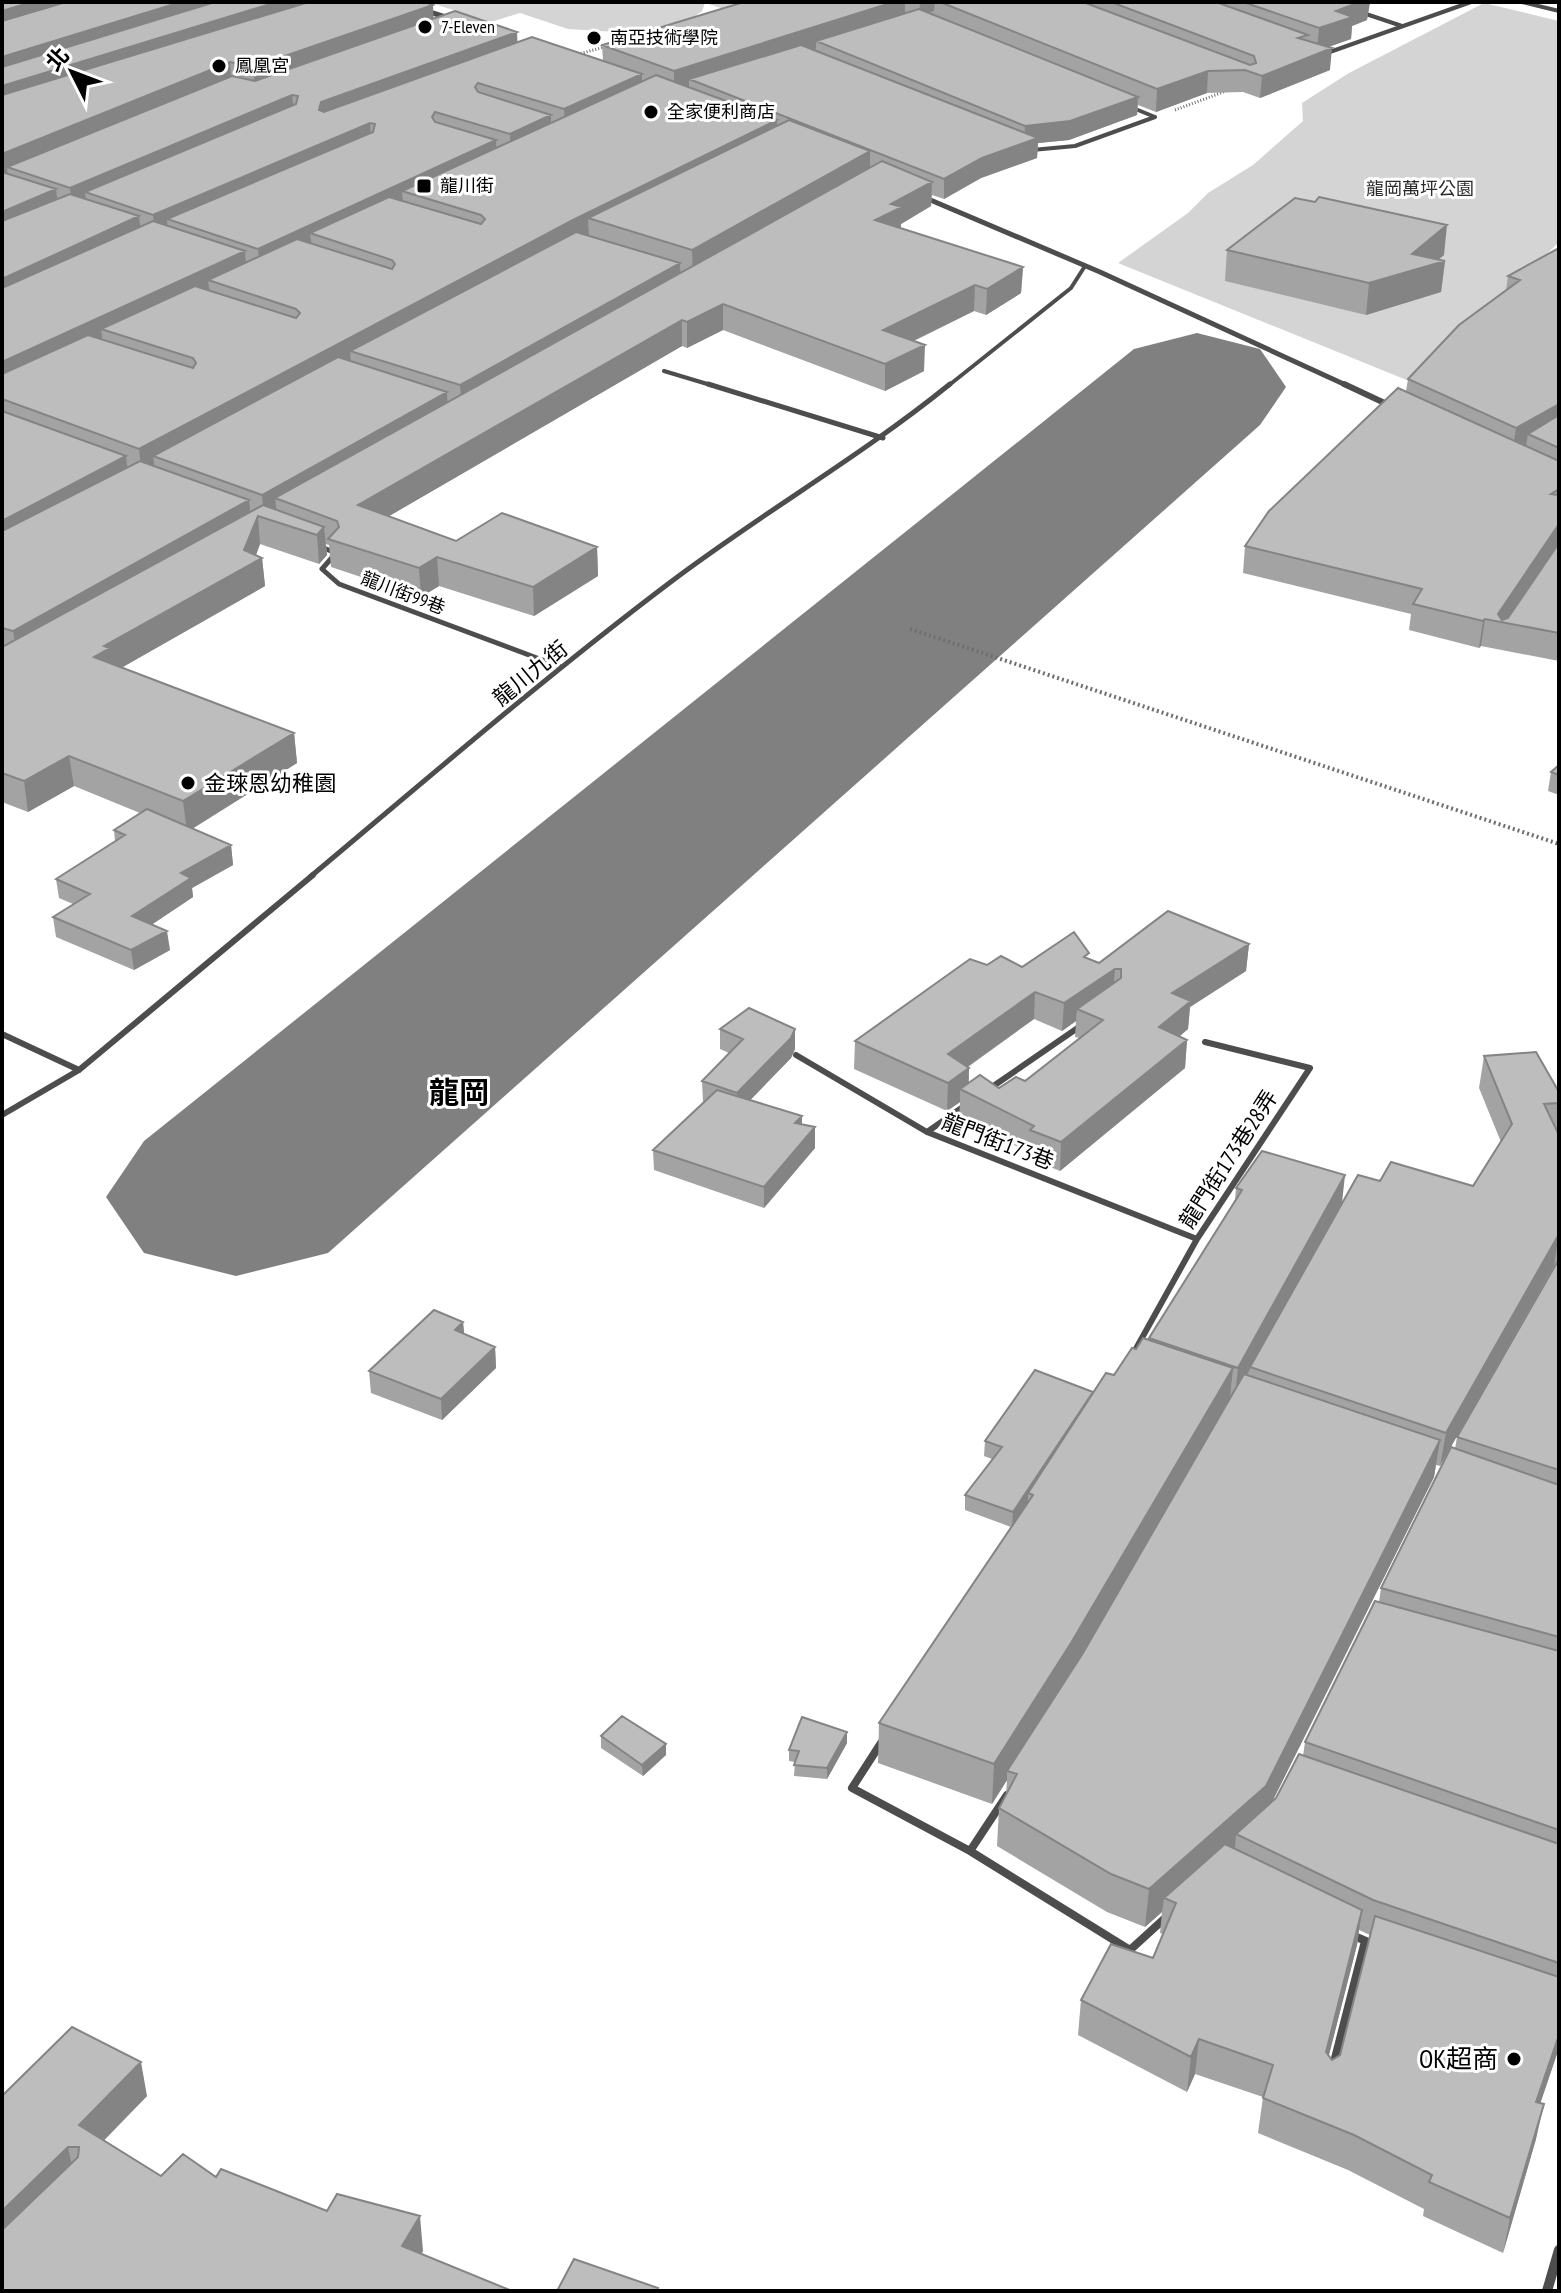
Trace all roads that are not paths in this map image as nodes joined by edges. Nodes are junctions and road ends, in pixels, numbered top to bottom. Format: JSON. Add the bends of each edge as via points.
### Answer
{"nodes":[{"id":1,"x":1471,"y":2,"type":"edge"},
{"id":2,"x":1522,"y":2,"type":"edge"},
{"id":3,"x":411,"y":6,"type":"edge"},
{"id":4,"x":1559,"y":11,"type":"edge"},
{"id":5,"x":1360,"y":12,"type":"edge"},
{"id":6,"x":462,"y":22,"type":"joint"},
{"id":7,"x":1404,"y":27,"type":"junction"},
{"id":8,"x":448,"y":28,"type":"edge"},
{"id":9,"x":1317,"y":56,"type":"edge"},
{"id":10,"x":1126,"y":105,"type":"edge"},
{"id":11,"x":1023,"y":150,"type":"edge"},
{"id":12,"x":917,"y":194,"type":"edge"},
{"id":13,"x":1085,"y":266,"type":"junction"},
{"id":14,"x":664,"y":371,"type":"dead end"},
{"id":15,"x":1402,"y":411,"type":"edge"},
{"id":16,"x":883,"y":438,"type":"junction"},
{"id":17,"x":306,"y":542,"type":"edge"},
{"id":18,"x":561,"y":667,"type":"junction"},
{"id":19,"x":1091,"y":1019,"type":"edge"},
{"id":20,"x":2,"y":1034,"type":"edge"},
{"id":21,"x":1205,"y":1042,"type":"dead end"},
{"id":22,"x":796,"y":1055,"type":"dead end"},
{"id":23,"x":79,"y":1070,"type":"junction"},
{"id":24,"x":2,"y":1115,"type":"edge"},
{"id":25,"x":927,"y":1132,"type":"junction"},
{"id":26,"x":1197,"y":1239,"type":"junction"},
{"id":27,"x":1126,"y":1366,"type":"edge"},
{"id":28,"x":886,"y":1735,"type":"edge"},
{"id":29,"x":1010,"y":1790,"type":"edge"},
{"id":30,"x":970,"y":1851,"type":"junction"},
{"id":31,"x":1175,"y":1910,"type":"edge"},
{"id":32,"x":1338,"y":1928,"type":"edge"},
{"id":33,"x":1365,"y":1941,"type":"junction"},
{"id":34,"x":1380,"y":1946,"type":"edge"},
{"id":35,"x":1332,"y":2073,"type":"edge"},
{"id":36,"x":1559,"y":2250,"type":"edge"},
{"id":37,"x":1547,"y":2291,"type":"edge"}],
"edges":[{"from":1,"to":7,"type":"lane"},
{"from":2,"to":4,"type":"lane"},
{"from":3,"to":6,"type":"street"},
{"from":5,"to":7,"type":"lane"},
{"from":6,"to":8,"type":"lane"},
{"from":7,"to":9,"type":"lane"},
{"from":10,"to":11,"type":"lane","via":[[1155,117],[1075,146]]},
{"from":12,"to":13,"type":"street"},
{"from":13,"to":15,"type":"street"},
{"from":13,"to":16,"type":"lane","name":"龍川九街","via":[[1071,288]]},
{"from":14,"to":16,"type":"lane"},
{"from":16,"to":18,"type":"lane","name":"龍川九街","via":[[670,582]]},
{"from":17,"to":18,"type":"lane","name":"龍川街99巷","via":[[336,553],[322,569],[339,584]]},
{"from":18,"to":23,"type":"lane","name":"龍川九街"},
{"from":19,"to":25,"type":"lane"},
{"from":20,"to":23,"type":"lane"},
{"from":21,"to":26,"type":"lane","name":"龍門街173巷28弄","via":[[1310,1068]]},
{"from":22,"to":25,"type":"lane","name":"龍門街173巷"},
{"from":23,"to":24,"type":"lane","name":"龍川九街"},
{"from":25,"to":26,"type":"lane","name":"龍門街173巷"},
{"from":26,"to":27,"type":"lane","name":"龍門街173巷28弄"},
{"from":28,"to":30,"type":"lane","via":[[852,1788]]},
{"from":29,"to":30,"type":"lane"},
{"from":30,"to":31,"type":"lane","via":[[1130,1950]]},
{"from":32,"to":33,"type":"lane"},
{"from":33,"to":34,"type":"lane"},
{"from":33,"to":35,"type":"lane"},
{"from":36,"to":37,"type":"street"}]}
